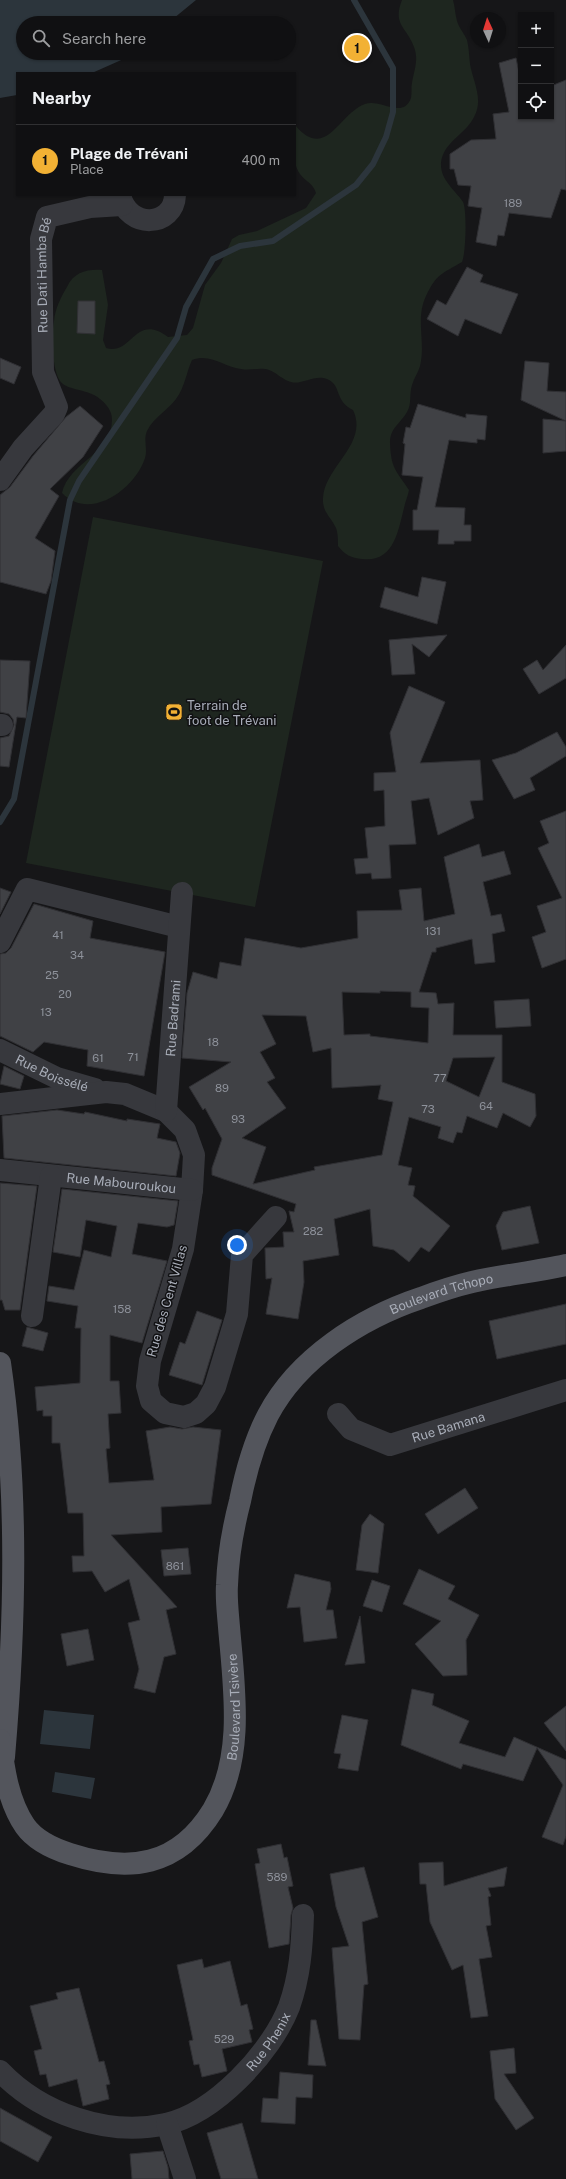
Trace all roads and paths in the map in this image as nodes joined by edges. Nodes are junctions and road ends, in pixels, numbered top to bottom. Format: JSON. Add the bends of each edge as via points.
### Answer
{"nodes":[{"id":1,"x":175,"y":196,"type":"edge"},
{"id":2,"x":121,"y":200,"type":"edge"},
{"id":3,"x":0,"y":480,"type":"edge"},
{"id":4,"x":182,"y":893,"type":"dead end"},
{"id":5,"x":179,"y":927,"type":"junction"},
{"id":6,"x":0,"y":942,"type":"edge"},
{"id":7,"x":0,"y":1050,"type":"edge"},
{"id":8,"x":106,"y":1092,"type":"junction"},
{"id":9,"x":0,"y":1104,"type":"edge"},
{"id":10,"x":166,"y":1111,"type":"junction"},
{"id":11,"x":0,"y":1170,"type":"edge"},
{"id":12,"x":51,"y":1176,"type":"junction"},
{"id":13,"x":192,"y":1190,"type":"junction"},
{"id":14,"x":276,"y":1217,"type":"dead end"},
{"id":15,"x":566,"y":1265,"type":"edge"},
{"id":16,"x":32,"y":1316,"type":"dead end"},
{"id":17,"x":326,"y":1346,"type":"joint"},
{"id":18,"x":0,"y":1363,"type":"edge"},
{"id":19,"x":566,"y":1390,"type":"edge"},
{"id":20,"x":338,"y":1414,"type":"dead end"},
{"id":21,"x":4,"y":1434,"type":"edge"},
{"id":22,"x":0,"y":1467,"type":"edge"},
{"id":23,"x":12,"y":1536,"type":"junction"},
{"id":24,"x":0,"y":1740,"type":"edge"},
{"id":25,"x":3,"y":1768,"type":"junction"},
{"id":26,"x":303,"y":1915,"type":"dead end"},
{"id":27,"x":0,"y":2071,"type":"edge"},
{"id":28,"x":167,"y":2124,"type":"junction"},
{"id":29,"x":185,"y":2179,"type":"edge"}],
"edges":[{"from":1,"to":2,"type":"street","via":[[168,212],[157,219],[143,220],[131,215]]},
{"from":2,"to":3,"type":"street","name":"Rue Dati Hamba Bé","via":[[47,216],[41,239],[43,372],[58,407]]},
{"from":4,"to":5,"type":"street","name":"Rue Badrami"},
{"from":5,"to":6,"type":"street","via":[[27,888]]},
{"from":5,"to":10,"type":"street","name":"Rue Badrami"},
{"from":7,"to":8,"type":"street","name":"Rue Boissélé","via":[[57,1078]]},
{"from":8,"to":9,"type":"street","name":"Rue des Cent Villas"},
{"from":8,"to":10,"type":"street","name":"Rue des Cent Villas","via":[[125,1094]]},
{"from":10,"to":13,"type":"street","name":"Rue des Cent Villas","via":[[185,1130],[194,1155]]},
{"from":11,"to":12,"type":"street","name":"Rue Mabouroukou"},
{"from":12,"to":13,"type":"street","name":"Rue Mabouroukou"},
{"from":12,"to":16,"type":"street","name":"Rue Mabouroukou"},
{"from":13,"to":14,"type":"street","name":"Rue des Cent Villas","via":[[183,1249],[150,1361],[147,1386],[151,1401],[165,1413],[184,1417],[196,1413],[206,1404],[215,1387],[237,1314],[242,1255]]},
{"from":15,"to":17,"type":"main road","name":"Boulevard Tchopo","via":[[471,1282],[418,1298],[366,1321]]},
{"from":17,"to":25,"type":"main road","name":"Boulevard Tsivère","via":[[292,1380],[268,1414],[248,1463],[235,1521],[226,1586],[236,1715],[232,1750],[222,1794],[199,1830],[171,1853],[153,1860],[131,1865],[97,1863],[55,1849],[27,1829],[15,1808]]},
{"from":18,"to":21,"type":"main road","name":"Boulevard Tsivère"},
{"from":19,"to":20,"type":"street","name":"Rue Bamana","via":[[390,1445],[351,1429]]},
{"from":21,"to":23,"type":"main road","name":"Boulevard Tsivère"},
{"from":22,"to":23,"type":"main road","via":[[4,1508]]},
{"from":23,"to":25,"type":"main road","name":"Boulevard Tsivère","via":[[13,1582],[8,1714]]},
{"from":24,"to":25,"type":"main road","name":"Boulevard Tsivère"},
{"from":26,"to":28,"type":"street","name":"Rue Phenix","via":[[301,1962],[288,2007],[266,2049],[235,2084],[196,2112]]},
{"from":27,"to":28,"type":"street","name":"Rue Phenix","via":[[24,2092],[78,2119],[131,2129]]},
{"from":28,"to":29,"type":"street"}]}
